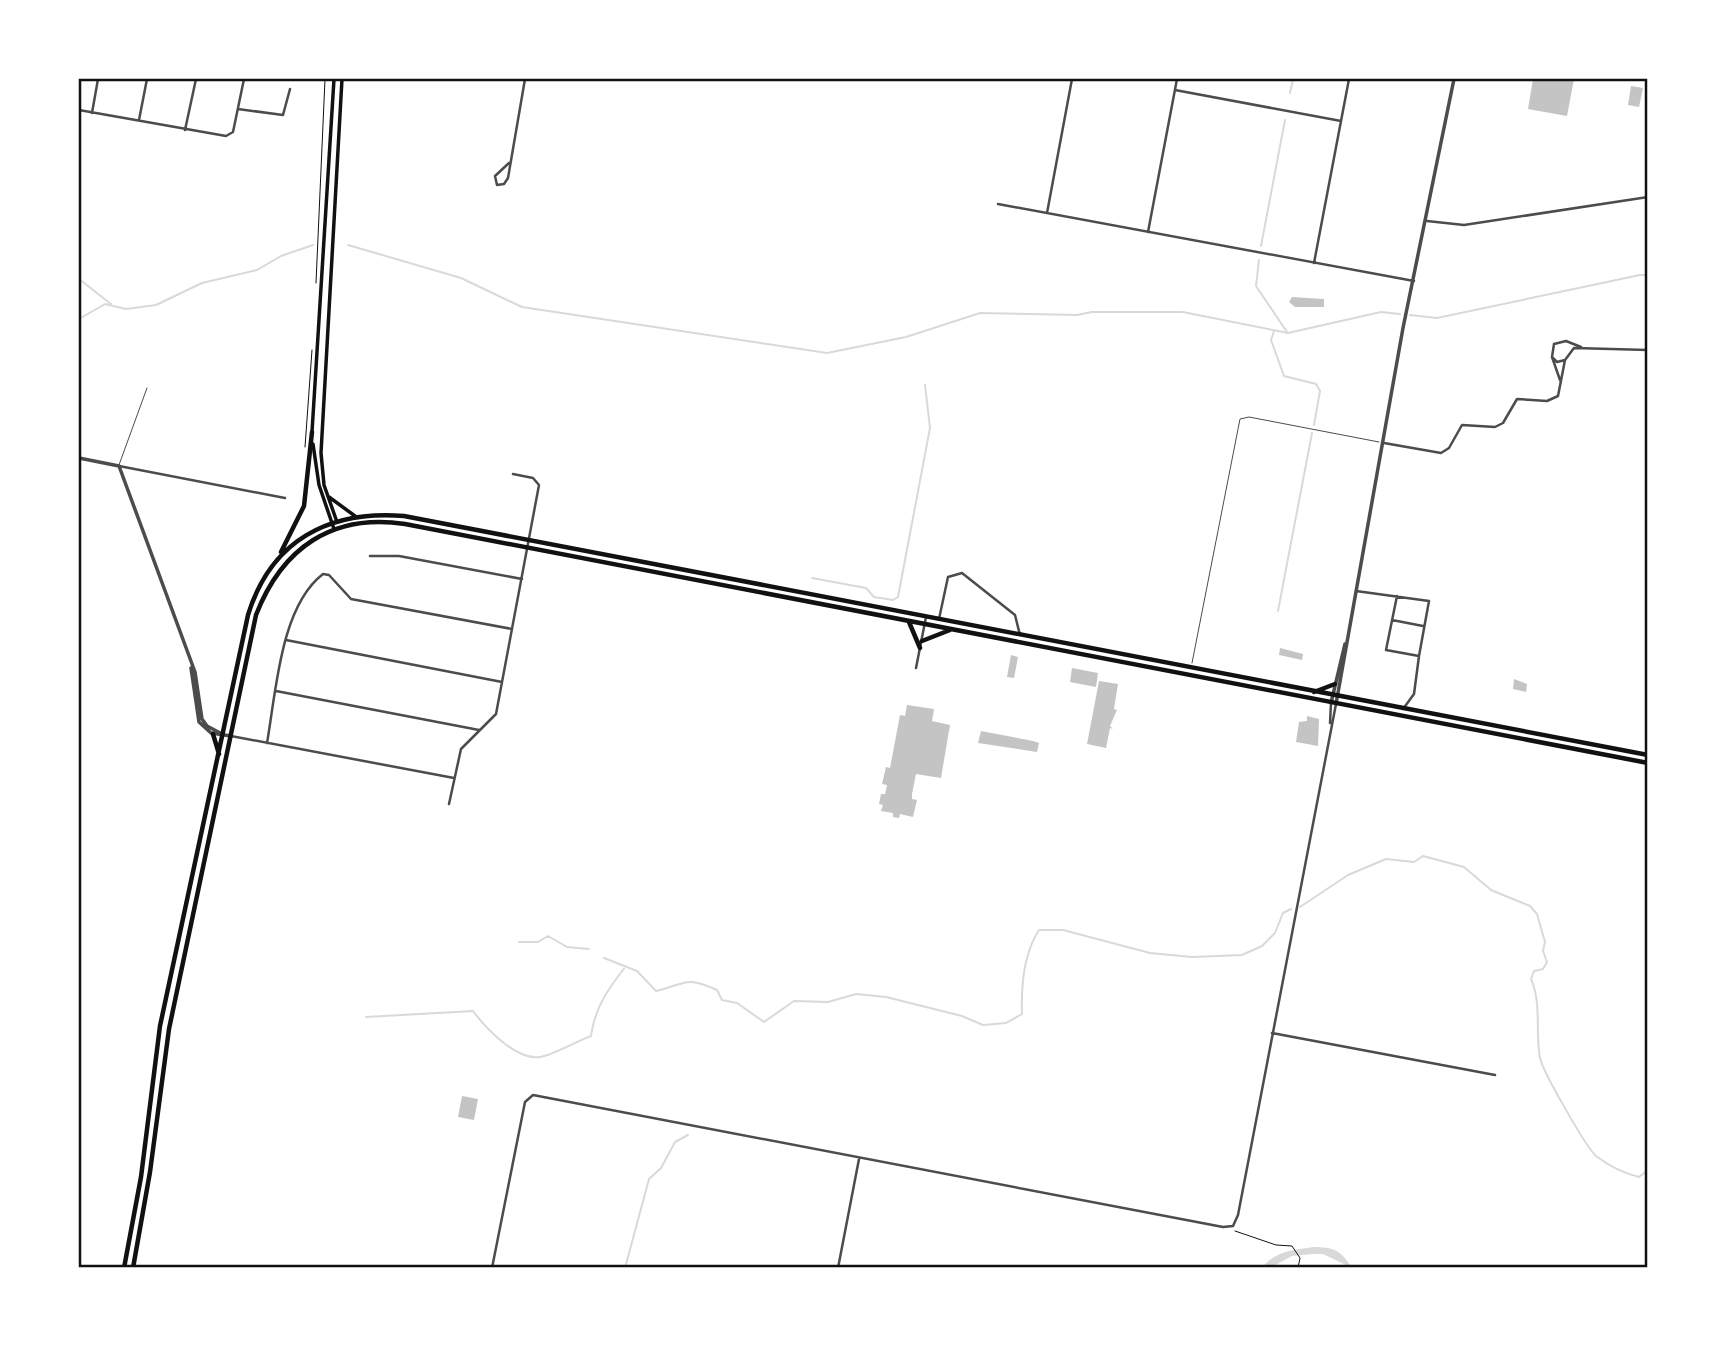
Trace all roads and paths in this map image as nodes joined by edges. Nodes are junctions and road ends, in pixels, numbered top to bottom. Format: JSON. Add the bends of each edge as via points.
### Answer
{"nodes":[{"id":1,"x":98,"y":79,"type":"edge"},
{"id":2,"x":147,"y":79,"type":"edge"},
{"id":3,"x":195,"y":79,"type":"edge"},
{"id":4,"x":244,"y":79,"type":"edge"},
{"id":5,"x":326,"y":79,"type":"edge"},
{"id":6,"x":334,"y":79,"type":"edge"},
{"id":7,"x":342,"y":79,"type":"edge"},
{"id":8,"x":526,"y":79,"type":"edge"},
{"id":9,"x":1072,"y":79,"type":"edge"},
{"id":10,"x":1177,"y":79,"type":"edge"},
{"id":11,"x":1349,"y":79,"type":"edge"},
{"id":12,"x":1454,"y":79,"type":"edge"},
{"id":13,"x":290,"y":89,"type":"dead end"},
{"id":14,"x":1175,"y":90,"type":"junction"},
{"id":15,"x":238,"y":109,"type":"junction"},
{"id":16,"x":79,"y":110,"type":"edge"},
{"id":17,"x":92,"y":113,"type":"junction"},
{"id":18,"x":139,"y":121,"type":"junction"},
{"id":19,"x":1341,"y":121,"type":"junction"},
{"id":20,"x":185,"y":130,"type":"junction"},
{"id":21,"x":509,"y":163,"type":"junction"},
{"id":22,"x":1648,"y":197,"type":"edge"},
{"id":23,"x":998,"y":204,"type":"dead end"},
{"id":24,"x":1047,"y":213,"type":"junction"},
{"id":25,"x":1427,"y":221,"type":"junction"},
{"id":26,"x":1148,"y":232,"type":"junction"},
{"id":27,"x":1314,"y":263,"type":"junction"},
{"id":28,"x":1414,"y":281,"type":"junction"},
{"id":29,"x":316,"y":292,"type":"dead end"},
{"id":30,"x":319,"y":330,"type":"junction"},
{"id":31,"x":327,"y":331,"type":"junction"},
{"id":32,"x":312,"y":348,"type":"dead end"},
{"id":33,"x":1583,"y":348,"type":"junction"},
{"id":34,"x":1648,"y":350,"type":"edge"},
{"id":35,"x":1552,"y":357,"type":"junction"},
{"id":36,"x":1565,"y":360,"type":"junction"},
{"id":37,"x":1560,"y":383,"type":"junction"},
{"id":38,"x":147,"y":388,"type":"dead end"},
{"id":39,"x":312,"y":432,"type":"junction"},
{"id":40,"x":1384,"y":443,"type":"junction"},
{"id":41,"x":304,"y":456,"type":"dead end"},
{"id":42,"x":79,"y":458,"type":"edge"},
{"id":43,"x":119,"y":466,"type":"junction"},
{"id":44,"x":513,"y":474,"type":"dead end"},
{"id":45,"x":327,"y":496,"type":"junction"},
{"id":46,"x":285,"y":498,"type":"dead end"},
{"id":47,"x":355,"y":516,"type":"junction"},
{"id":48,"x":334,"y":521,"type":"junction"},
{"id":49,"x":336,"y":528,"type":"junction"},
{"id":50,"x":529,"y":541,"type":"junction"},
{"id":51,"x":528,"y":547,"type":"junction"},
{"id":52,"x":370,"y":556,"type":"dead end"},
{"id":53,"x":275,"y":562,"type":"junction"},
{"id":54,"x":522,"y":579,"type":"junction"},
{"id":55,"x":1356,"y":591,"type":"junction"},
{"id":56,"x":1397,"y":596,"type":"junction"},
{"id":57,"x":926,"y":617,"type":"junction"},
{"id":58,"x":939,"y":619,"type":"junction"},
{"id":59,"x":1392,"y":620,"type":"junction"},
{"id":60,"x":909,"y":622,"type":"junction"},
{"id":61,"x":925,"y":625,"type":"junction"},
{"id":62,"x":1424,"y":626,"type":"junction"},
{"id":63,"x":512,"y":629,"type":"junction"},
{"id":64,"x":951,"y":630,"type":"junction"},
{"id":65,"x":1020,"y":635,"type":"junction"},
{"id":66,"x":286,"y":640,"type":"junction"},
{"id":67,"x":922,"y":640,"type":"junction"},
{"id":68,"x":1346,"y":642,"type":"junction"},
{"id":69,"x":920,"y":648,"type":"junction"},
{"id":70,"x":1128,"y":656,"type":"junction"},
{"id":71,"x":1419,"y":656,"type":"junction"},
{"id":72,"x":190,"y":659,"type":"junction"},
{"id":73,"x":1126,"y":664,"type":"junction"},
{"id":74,"x":916,"y":668,"type":"dead end"},
{"id":75,"x":1191,"y":668,"type":"junction"},
{"id":76,"x":1211,"y":671,"type":"junction"},
{"id":77,"x":1189,"y":676,"type":"junction"},
{"id":78,"x":1209,"y":679,"type":"junction"},
{"id":79,"x":502,"y":682,"type":"junction"},
{"id":80,"x":1335,"y":684,"type":"junction"},
{"id":81,"x":276,"y":691,"type":"junction"},
{"id":82,"x":1313,"y":692,"type":"junction"},
{"id":83,"x":1335,"y":696,"type":"junction"},
{"id":84,"x":1334,"y":703,"type":"junction"},
{"id":85,"x":1403,"y":709,"type":"junction"},
{"id":86,"x":481,"y":730,"type":"junction"},
{"id":87,"x":213,"y":734,"type":"junction"},
{"id":88,"x":224,"y":735,"type":"junction"},
{"id":89,"x":231,"y":736,"type":"junction"},
{"id":90,"x":267,"y":743,"type":"junction"},
{"id":91,"x":219,"y":755,"type":"junction"},
{"id":92,"x":1648,"y":755,"type":"edge"},
{"id":93,"x":1648,"y":763,"type":"edge"},
{"id":94,"x":454,"y":778,"type":"junction"},
{"id":95,"x":449,"y":804,"type":"dead end"},
{"id":96,"x":1272,"y":1033,"type":"junction"},
{"id":97,"x":1496,"y":1075,"type":"dead end"},
{"id":98,"x":859,"y":1159,"type":"junction"},
{"id":99,"x":1233,"y":1226,"type":"junction"},
{"id":100,"x":124,"y":1268,"type":"edge"},
{"id":101,"x":132,"y":1268,"type":"edge"},
{"id":102,"x":492,"y":1268,"type":"edge"},
{"id":103,"x":838,"y":1268,"type":"edge"},
{"id":104,"x":1298,"y":1268,"type":"edge"}],
"edges":[{"from":1,"to":17,"type":"street"},
{"from":2,"to":18,"type":"street"},
{"from":3,"to":20,"type":"street"},
{"from":4,"to":15,"type":"street"},
{"from":5,"to":29,"type":"path"},
{"from":6,"to":30,"type":"main road"},
{"from":7,"to":31,"type":"main road"},
{"from":8,"to":21,"type":"street"},
{"from":9,"to":24,"type":"street"},
{"from":10,"to":14,"type":"street"},
{"from":11,"to":19,"type":"street"},
{"from":12,"to":25,"type":"street"},
{"from":13,"to":15,"type":"street","via":[[283,115]]},
{"from":14,"to":19,"type":"street"},
{"from":14,"to":26,"type":"street"},
{"from":15,"to":20,"type":"street","via":[[232,135]]},
{"from":16,"to":17,"type":"street"},
{"from":17,"to":18,"type":"street"},
{"from":18,"to":20,"type":"street"},
{"from":19,"to":27,"type":"street"},
{"from":21,"to":21,"type":"street","via":[[506,182],[496,185],[494,178]]},
{"from":22,"to":25,"type":"street","via":[[1464,225]]},
{"from":23,"to":24,"type":"street"},
{"from":24,"to":26,"type":"street"},
{"from":25,"to":28,"type":"street"},
{"from":26,"to":27,"type":"street"},
{"from":27,"to":28,"type":"street"},
{"from":28,"to":40,"type":"street"},
{"from":30,"to":31,"type":"street"},
{"from":30,"to":39,"type":"main road"},
{"from":31,"to":45,"type":"main road","via":[[321,453]]},
{"from":32,"to":41,"type":"path"},
{"from":33,"to":34,"type":"street"},
{"from":33,"to":35,"type":"street","via":[[1560,341],[1554,344]]},
{"from":33,"to":36,"type":"street","via":[[1574,348]]},
{"from":35,"to":36,"type":"street","via":[[1557,362]]},
{"from":35,"to":37,"type":"street"},
{"from":36,"to":37,"type":"street"},
{"from":37,"to":40,"type":"street","via":[[1558,396],[1547,401],[1517,399],[1507,418],[1495,427],[1462,425],[1441,453]]},
{"from":38,"to":43,"type":"lane"},
{"from":39,"to":48,"type":"main road","via":[[319,485]]},
{"from":39,"to":53,"type":"highway","via":[[304,506]]},
{"from":40,"to":55,"type":"street"},
{"from":40,"to":75,"type":"lane","via":[[1240,419]]},
{"from":42,"to":43,"type":"street"},
{"from":43,"to":46,"type":"street"},
{"from":43,"to":72,"type":"street"},
{"from":44,"to":50,"type":"street","via":[[539,483]]},
{"from":45,"to":47,"type":"main road"},
{"from":45,"to":48,"type":"main road"},
{"from":47,"to":48,"type":"highway"},
{"from":47,"to":50,"type":"highway","via":[[404,516]]},
{"from":48,"to":49,"type":"main road"},
{"from":48,"to":53,"type":"highway","via":[[304,536]]},
{"from":49,"to":51,"type":"highway","via":[[393,522]]},
{"from":49,"to":89,"type":"highway","via":[[293,554],[265,591]]},
{"from":50,"to":51,"type":"street"},
{"from":50,"to":57,"type":"highway"},
{"from":51,"to":54,"type":"street"},
{"from":51,"to":60,"type":"highway"},
{"from":52,"to":54,"type":"street","via":[[399,556]]},
{"from":53,"to":88,"type":"highway","via":[[248,615]]},
{"from":54,"to":63,"type":"street"},
{"from":55,"to":56,"type":"street"},
{"from":55,"to":68,"type":"street"},
{"from":56,"to":59,"type":"street"},
{"from":56,"to":62,"type":"street","via":[[1429,601]]},
{"from":57,"to":58,"type":"highway"},
{"from":57,"to":61,"type":"street"},
{"from":58,"to":65,"type":"highway"},
{"from":58,"to":65,"type":"street","via":[[948,577],[962,572],[1015,615]]},
{"from":59,"to":62,"type":"street"},
{"from":59,"to":71,"type":"street","via":[[1386,650]]},
{"from":60,"to":61,"type":"highway"},
{"from":60,"to":69,"type":"highway"},
{"from":61,"to":64,"type":"highway"},
{"from":61,"to":67,"type":"street"},
{"from":62,"to":71,"type":"street"},
{"from":63,"to":66,"type":"street","via":[[351,599],[326,574],[319,576],[299,603]]},
{"from":63,"to":79,"type":"street"},
{"from":64,"to":67,"type":"highway"},
{"from":64,"to":73,"type":"highway"},
{"from":65,"to":70,"type":"highway"},
{"from":66,"to":79,"type":"street"},
{"from":66,"to":81,"type":"street"},
{"from":67,"to":69,"type":"street"},
{"from":68,"to":80,"type":"street"},
{"from":68,"to":83,"type":"street"},
{"from":69,"to":74,"type":"street"},
{"from":70,"to":73,"type":"highway"},
{"from":70,"to":75,"type":"highway"},
{"from":71,"to":85,"type":"street","via":[[1414,694]]},
{"from":72,"to":87,"type":"street","via":[[197,718]]},
{"from":72,"to":88,"type":"street","via":[[202,719]]},
{"from":73,"to":77,"type":"highway"},
{"from":75,"to":76,"type":"highway"},
{"from":75,"to":77,"type":"lane"},
{"from":76,"to":78,"type":"highway"},
{"from":76,"to":82,"type":"highway"},
{"from":77,"to":78,"type":"highway"},
{"from":78,"to":84,"type":"highway"},
{"from":79,"to":86,"type":"street","via":[[496,715]]},
{"from":80,"to":82,"type":"highway"},
{"from":80,"to":83,"type":"street"},
{"from":81,"to":86,"type":"street"},
{"from":81,"to":90,"type":"street"},
{"from":82,"to":83,"type":"highway"},
{"from":83,"to":84,"type":"street"},
{"from":83,"to":85,"type":"highway"},
{"from":84,"to":93,"type":"highway"},
{"from":84,"to":96,"type":"street"},
{"from":85,"to":92,"type":"highway"},
{"from":86,"to":94,"type":"street","via":[[461,749]]},
{"from":87,"to":88,"type":"street"},
{"from":87,"to":91,"type":"highway"},
{"from":88,"to":89,"type":"street"},
{"from":88,"to":91,"type":"highway"},
{"from":89,"to":90,"type":"street"},
{"from":89,"to":101,"type":"highway","via":[[169,1029]]},
{"from":90,"to":94,"type":"street"},
{"from":91,"to":100,"type":"highway","via":[[158,1035],[141,1177]]},
{"from":94,"to":95,"type":"street"},
{"from":96,"to":97,"type":"street"},
{"from":96,"to":99,"type":"street"},
{"from":98,"to":99,"type":"street"},
{"from":98,"to":102,"type":"street","via":[[530,1096]]},
{"from":98,"to":103,"type":"street"},
{"from":99,"to":104,"type":"path","via":[[1239,1234],[1292,1246],[1300,1257]]}]}
